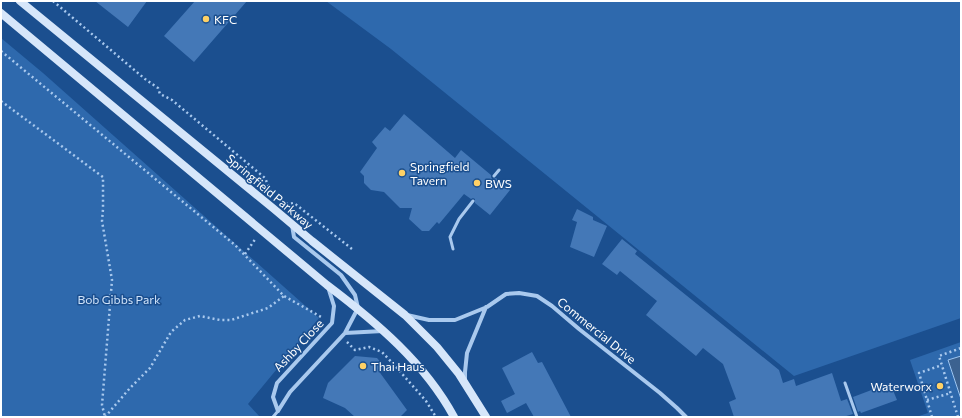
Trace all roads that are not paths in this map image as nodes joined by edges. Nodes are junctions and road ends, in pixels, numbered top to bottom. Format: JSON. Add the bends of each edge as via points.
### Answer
{"nodes":[{"id":1,"x":20,"y":1,"type":"edge"},
{"id":2,"x":1,"y":13,"type":"edge"},
{"id":3,"x":499,"y":170,"type":"dead end"},
{"id":4,"x":494,"y":176,"type":"dead end"},
{"id":5,"x":473,"y":201,"type":"dead end"},
{"id":6,"x":292,"y":224,"type":"junction"},
{"id":7,"x":453,"y":249,"type":"dead end"},
{"id":8,"x":327,"y":285,"type":"junction"},
{"id":9,"x":487,"y":307,"type":"junction"},
{"id":10,"x":358,"y":308,"type":"junction"},
{"id":11,"x":405,"y":315,"type":"junction"},
{"id":12,"x":383,"y":331,"type":"junction"},
{"id":13,"x":343,"y":335,"type":"junction"},
{"id":14,"x":845,"y":383,"type":"dead end"},
{"id":15,"x":466,"y":384,"type":"junction"},
{"id":16,"x":278,"y":411,"type":"junction"},
{"id":17,"x":273,"y":417,"type":"edge"},
{"id":18,"x":454,"y":417,"type":"edge"},
{"id":19,"x":486,"y":417,"type":"edge"},
{"id":20,"x":686,"y":417,"type":"edge"},
{"id":21,"x":857,"y":417,"type":"edge"}],
"edges":[{"from":1,"to":6,"type":"main road","name":"Springfield Parkway"},
{"from":2,"to":8,"type":"main road"},
{"from":3,"to":4,"type":"lane"},
{"from":5,"to":7,"type":"lane","via":[[459,218],[450,237]]},
{"from":6,"to":10,"type":"street","via":[[294,237],[341,275],[355,295]]},
{"from":6,"to":11,"type":"main road","name":"Springfield Parkway"},
{"from":8,"to":10,"type":"main road"},
{"from":8,"to":16,"type":"street","name":"Ashby Close","via":[[334,306],[332,323],[277,383],[273,397]]},
{"from":9,"to":11,"type":"street","name":"Commercial Drive","via":[[455,320],[429,320]]},
{"from":9,"to":15,"type":"street","via":[[467,353]]},
{"from":9,"to":20,"type":"street","name":"Commercial Drive","via":[[506,294],[537,296],[660,393]]},
{"from":10,"to":12,"type":"main road"},
{"from":10,"to":13,"type":"street"},
{"from":11,"to":15,"type":"main road","name":"Springfield Parkway","via":[[438,347]]},
{"from":12,"to":13,"type":"street"},
{"from":12,"to":18,"type":"main road","via":[[419,366],[446,401]]},
{"from":13,"to":16,"type":"street","via":[[290,392]]},
{"from":14,"to":21,"type":"lane"},
{"from":15,"to":19,"type":"main road","name":"Springfield Parkway"},
{"from":16,"to":17,"type":"lane"}]}
